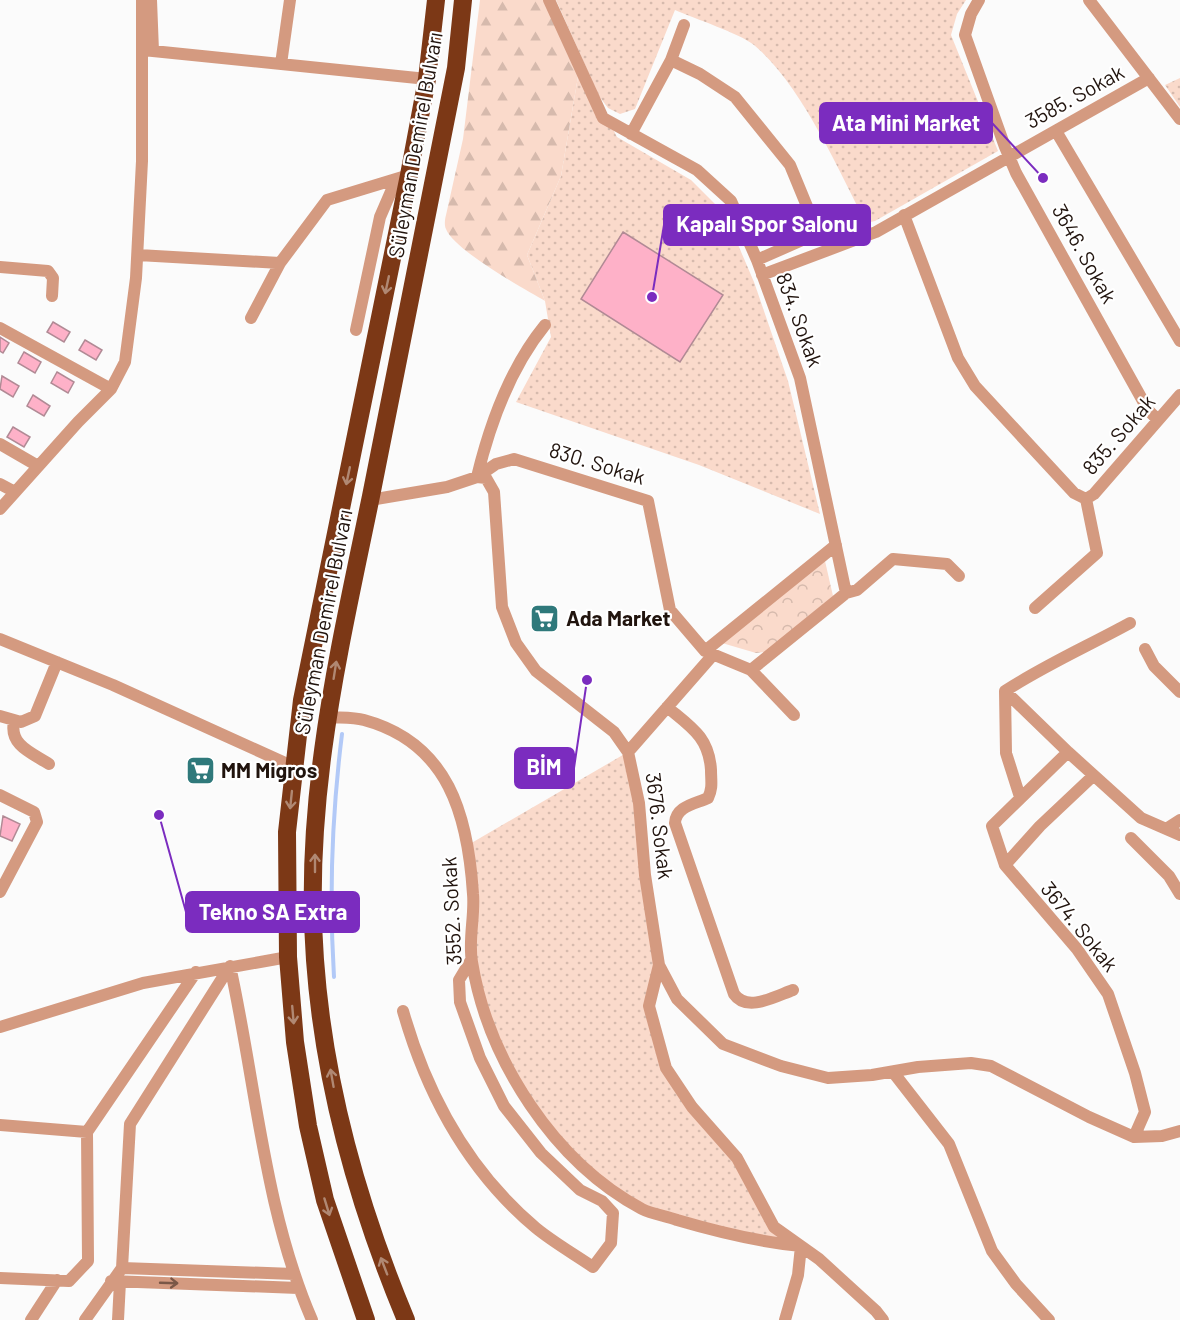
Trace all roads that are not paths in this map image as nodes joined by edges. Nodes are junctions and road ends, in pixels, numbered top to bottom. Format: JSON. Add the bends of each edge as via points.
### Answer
{"nodes":[{"id":1,"x":142,"y":0,"type":"edge"},
{"id":2,"x":151,"y":0,"type":"edge"},
{"id":3,"x":290,"y":0,"type":"edge"},
{"id":4,"x":436,"y":0,"type":"edge"},
{"id":5,"x":463,"y":0,"type":"edge"},
{"id":6,"x":549,"y":0,"type":"edge"},
{"id":7,"x":979,"y":0,"type":"edge"},
{"id":8,"x":1089,"y":0,"type":"edge"},
{"id":9,"x":684,"y":25,"type":"dead end"},
{"id":10,"x":148,"y":51,"type":"junction"},
{"id":11,"x":671,"y":60,"type":"junction"},
{"id":12,"x":281,"y":64,"type":"junction"},
{"id":13,"x":1149,"y":78,"type":"junction"},
{"id":14,"x":427,"y":79,"type":"junction"},
{"id":15,"x":1180,"y":119,"type":"edge"},
{"id":16,"x":1056,"y":131,"type":"junction"},
{"id":17,"x":631,"y":134,"type":"junction"},
{"id":18,"x":1009,"y":157,"type":"junction"},
{"id":19,"x":403,"y":177,"type":"junction"},
{"id":20,"x":904,"y":215,"type":"junction"},
{"id":21,"x":138,"y":255,"type":"junction"},
{"id":22,"x":757,"y":260,"type":"junction"},
{"id":23,"x":280,"y":263,"type":"junction"},
{"id":24,"x":0,"y":267,"type":"edge"},
{"id":25,"x":762,"y":275,"type":"junction"},
{"id":26,"x":52,"y":297,"type":"dead end"},
{"id":27,"x":251,"y":318,"type":"dead end"},
{"id":28,"x":545,"y":326,"type":"dead end"},
{"id":29,"x":0,"y":328,"type":"edge"},
{"id":30,"x":356,"y":330,"type":"dead end"},
{"id":31,"x":1180,"y":341,"type":"edge"},
{"id":32,"x":111,"y":389,"type":"junction"},
{"id":33,"x":1180,"y":395,"type":"edge"},
{"id":34,"x":1158,"y":420,"type":"junction"},
{"id":35,"x":0,"y":444,"type":"edge"},
{"id":36,"x":38,"y":466,"type":"junction"},
{"id":37,"x":477,"y":477,"type":"junction"},
{"id":38,"x":0,"y":484,"type":"edge"},
{"id":39,"x":15,"y":492,"type":"junction"},
{"id":40,"x":1086,"y":499,"type":"junction"},
{"id":41,"x":370,"y":500,"type":"junction"},
{"id":42,"x":0,"y":509,"type":"edge"},
{"id":43,"x":836,"y":545,"type":"junction"},
{"id":44,"x":959,"y":576,"type":"dead end"},
{"id":45,"x":846,"y":593,"type":"junction"},
{"id":46,"x":1035,"y":609,"type":"dead end"},
{"id":47,"x":1130,"y":623,"type":"dead end"},
{"id":48,"x":0,"y":639,"type":"edge"},
{"id":49,"x":1146,"y":649,"type":"dead end"},
{"id":50,"x":708,"y":653,"type":"junction"},
{"id":51,"x":57,"y":662,"type":"junction"},
{"id":52,"x":751,"y":670,"type":"junction"},
{"id":53,"x":1005,"y":691,"type":"junction"},
{"id":54,"x":1180,"y":692,"type":"edge"},
{"id":55,"x":667,"y":707,"type":"junction"},
{"id":56,"x":0,"y":716,"type":"edge"},
{"id":57,"x":794,"y":716,"type":"dead end"},
{"id":58,"x":327,"y":717,"type":"junction"},
{"id":59,"x":14,"y":722,"type":"junction"},
{"id":60,"x":628,"y":752,"type":"junction"},
{"id":61,"x":1068,"y":752,"type":"junction"},
{"id":62,"x":49,"y":764,"type":"dead end"},
{"id":63,"x":294,"y":767,"type":"junction"},
{"id":64,"x":1093,"y":776,"type":"junction"},
{"id":65,"x":0,"y":795,"type":"edge"},
{"id":66,"x":1020,"y":797,"type":"junction"},
{"id":67,"x":1180,"y":820,"type":"edge"},
{"id":68,"x":1166,"y":829,"type":"junction"},
{"id":69,"x":1180,"y":835,"type":"edge"},
{"id":70,"x":1131,"y":838,"type":"dead end"},
{"id":71,"x":1005,"y":865,"type":"junction"},
{"id":72,"x":0,"y":892,"type":"edge"},
{"id":73,"x":1180,"y":894,"type":"edge"},
{"id":74,"x":288,"y":957,"type":"junction"},
{"id":75,"x":471,"y":960,"type":"junction"},
{"id":76,"x":659,"y":965,"type":"junction"},
{"id":77,"x":230,"y":966,"type":"junction"},
{"id":78,"x":196,"y":972,"type":"junction"},
{"id":79,"x":672,"y":988,"type":"junction"},
{"id":80,"x":793,"y":990,"type":"dead end"},
{"id":81,"x":652,"y":992,"type":"junction"},
{"id":82,"x":404,"y":1011,"type":"dead end"},
{"id":83,"x":0,"y":1027,"type":"edge"},
{"id":84,"x":893,"y":1072,"type":"junction"},
{"id":85,"x":0,"y":1125,"type":"edge"},
{"id":86,"x":1180,"y":1131,"type":"edge"},
{"id":87,"x":87,"y":1132,"type":"junction"},
{"id":88,"x":1134,"y":1137,"type":"junction"},
{"id":89,"x":801,"y":1246,"type":"junction"},
{"id":90,"x":122,"y":1268,"type":"junction"},
{"id":91,"x":294,"y":1274,"type":"junction"},
{"id":92,"x":0,"y":1278,"type":"edge"},
{"id":93,"x":57,"y":1280,"type":"junction"},
{"id":94,"x":115,"y":1282,"type":"junction"},
{"id":95,"x":298,"y":1288,"type":"junction"},
{"id":96,"x":878,"y":1317,"type":"edge"},
{"id":97,"x":31,"y":1320,"type":"edge"},
{"id":98,"x":85,"y":1320,"type":"edge"},
{"id":99,"x":118,"y":1320,"type":"edge"},
{"id":100,"x":312,"y":1320,"type":"edge"},
{"id":101,"x":366,"y":1320,"type":"edge"},
{"id":102,"x":406,"y":1320,"type":"edge"},
{"id":103,"x":784,"y":1320,"type":"edge"},
{"id":104,"x":1049,"y":1320,"type":"edge"}],
"edges":[{"from":1,"to":10,"type":"street"},
{"from":2,"to":10,"type":"street"},
{"from":3,"to":12,"type":"street"},
{"from":4,"to":14,"type":"highway","name":"Süleyman Demirel Bulvarı"},
{"from":5,"to":41,"type":"highway","name":"Süleyman Demirel Bulvarı","via":[[456,68]]},
{"from":6,"to":17,"type":"street","name":"834. Sokak","via":[[603,118]]},
{"from":7,"to":18,"type":"street","name":"3646. Sokak","via":[[965,35]]},
{"from":8,"to":13,"type":"street"},
{"from":9,"to":11,"type":"street"},
{"from":10,"to":12,"type":"street"},
{"from":10,"to":21,"type":"street"},
{"from":11,"to":17,"type":"street"},
{"from":11,"to":22,"type":"street","via":[[735,97],[790,165],[819,232]]},
{"from":12,"to":14,"type":"street"},
{"from":13,"to":15,"type":"street"},
{"from":13,"to":16,"type":"street","name":"3585. Sokak"},
{"from":14,"to":19,"type":"highway","name":"Süleyman Demirel Bulvarı"},
{"from":16,"to":18,"type":"street","name":"3585. Sokak"},
{"from":16,"to":31,"type":"street"},
{"from":17,"to":22,"type":"street","name":"834. Sokak","via":[[698,170],[731,201]]},
{"from":18,"to":20,"type":"street","name":"3585. Sokak"},
{"from":18,"to":34,"type":"street","name":"3646. Sokak","via":[[1148,410]]},
{"from":19,"to":23,"type":"street","via":[[327,200]]},
{"from":19,"to":30,"type":"street","via":[[380,217]]},
{"from":19,"to":63,"type":"highway","name":"Süleyman Demirel Bulvarı","one_way":true,"via":[[302,700]]},
{"from":20,"to":25,"type":"street","name":"3585. Sokak","via":[[876,232]]},
{"from":20,"to":40,"type":"street","via":[[958,358],[975,386],[1074,494]]},
{"from":21,"to":23,"type":"street"},
{"from":21,"to":32,"type":"street","via":[[125,362]]},
{"from":22,"to":25,"type":"street","name":"834. Sokak"},
{"from":23,"to":27,"type":"street"},
{"from":24,"to":26,"type":"street","via":[[48,271],[53,278]]},
{"from":25,"to":43,"type":"street","name":"834. Sokak","via":[[800,378]]},
{"from":28,"to":37,"type":"street","via":[[525,350],[486,442]]},
{"from":29,"to":32,"type":"street"},
{"from":32,"to":36,"type":"street"},
{"from":33,"to":34,"type":"street","name":"835. Sokak"},
{"from":34,"to":40,"type":"street","name":"835. Sokak"},
{"from":35,"to":36,"type":"street"},
{"from":36,"to":39,"type":"street"},
{"from":37,"to":41,"type":"street","via":[[447,487]]},
{"from":37,"to":50,"type":"street","name":"830. Sokak","via":[[496,464],[514,459],[648,501],[670,610]]},
{"from":37,"to":60,"type":"street","name":"3676. Sokak","via":[[486,478],[494,492],[502,607],[516,643],[536,671],[614,732]]},
{"from":38,"to":39,"type":"street"},
{"from":39,"to":42,"type":"street"},
{"from":40,"to":46,"type":"street","via":[[1097,553]]},
{"from":58,"to":41,"type":"highway","name":"Süleyman Demirel Bulvarı","one_way":true},
{"from":43,"to":45,"type":"street","name":"834. Sokak"},
{"from":43,"to":50,"type":"street"},
{"from":44,"to":45,"type":"street","via":[[947,564],[893,559],[857,590]]},
{"from":45,"to":52,"type":"street"},
{"from":47,"to":53,"type":"street","via":[[1039,669]]},
{"from":48,"to":51,"type":"street"},
{"from":49,"to":54,"type":"street","via":[[1154,666]]},
{"from":50,"to":52,"type":"street","name":"830. Sokak"},
{"from":50,"to":55,"type":"street"},
{"from":51,"to":59,"type":"street","via":[[35,716]]},
{"from":51,"to":63,"type":"street"},
{"from":52,"to":57,"type":"street","name":"830. Sokak"},
{"from":53,"to":61,"type":"street"},
{"from":53,"to":66,"type":"street","via":[[1006,753]]},
{"from":55,"to":60,"type":"street"},
{"from":55,"to":80,"type":"street","via":[[701,737],[710,755],[712,790],[708,798],[682,809],[675,823],[734,994],[747,1004]]},
{"from":56,"to":59,"type":"street"},
{"from":58,"to":75,"type":"street","name":"3552. Sokak","via":[[363,720],[410,741],[441,770],[457,803],[468,845],[473,896]]},
{"from":102,"to":58,"type":"highway","name":"Süleyman Demirel Bulvarı","one_way":true,"via":[[357,1187],[339,1117],[323,1027],[315,959],[315,841]]},
{"from":59,"to":62,"type":"street","via":[[13,734],[19,745]]},
{"from":60,"to":76,"type":"street","name":"3676. Sokak","via":[[639,803]]},
{"from":61,"to":64,"type":"street"},
{"from":61,"to":66,"type":"street"},
{"from":63,"to":74,"type":"highway","name":"Süleyman Demirel Bulvarı","one_way":true,"via":[[288,832]]},
{"from":64,"to":68,"type":"street","via":[[1142,818]]},
{"from":64,"to":71,"type":"street"},
{"from":65,"to":72,"type":"street","via":[[34,812],[37,822]]},
{"from":66,"to":71,"type":"street","via":[[992,826]]},
{"from":67,"to":68,"type":"street"},
{"from":68,"to":69,"type":"street"},
{"from":70,"to":73,"type":"street","via":[[1169,876]]},
{"from":71,"to":88,"type":"street","name":"3674. Sokak","via":[[1077,949],[1108,994],[1145,1112]]},
{"from":74,"to":77,"type":"street"},
{"from":74,"to":101,"type":"highway","name":"Süleyman Demirel Bulvarı","one_way":true,"via":[[295,1042],[308,1126],[325,1200]]},
{"from":75,"to":82,"type":"street","via":[[459,980],[460,1002],[480,1058],[504,1106],[541,1153],[580,1190],[602,1201],[613,1213],[610,1243],[593,1267],[536,1228],[465,1150],[429,1084]]},
{"from":75,"to":89,"type":"street","name":"3552. Sokak","via":[[482,1004],[506,1067],[544,1125],[594,1174],[643,1209],[710,1230]]},
{"from":76,"to":79,"type":"street","name":"3676. Sokak"},
{"from":76,"to":81,"type":"street"},
{"from":77,"to":78,"type":"street"},
{"from":77,"to":90,"type":"street","via":[[130,1124]]},
{"from":77,"to":91,"type":"street","via":[[280,1230]]},
{"from":78,"to":83,"type":"street","via":[[143,983]]},
{"from":78,"to":87,"type":"street"},
{"from":79,"to":81,"type":"street"},
{"from":79,"to":84,"type":"street","name":"3676. Sokak","via":[[677,999],[723,1044],[828,1078]]},
{"from":81,"to":89,"type":"street","via":[[649,1006],[666,1068],[692,1107],[737,1158],[774,1227]]},
{"from":84,"to":88,"type":"street","name":"3676. Sokak","via":[[971,1063],[991,1066]]},
{"from":84,"to":104,"type":"street","via":[[949,1144],[992,1251]]},
{"from":85,"to":87,"type":"street"},
{"from":86,"to":88,"type":"street"},
{"from":87,"to":93,"type":"street","via":[[87,1261],[69,1281]]},
{"from":89,"to":96,"type":"street"},
{"from":89,"to":103,"type":"street","via":[[798,1275]]},
{"from":90,"to":91,"type":"street"},
{"from":90,"to":94,"type":"street"},
{"from":91,"to":95,"type":"street"},
{"from":92,"to":93,"type":"street"},
{"from":93,"to":97,"type":"street"},
{"from":94,"to":95,"type":"street","one_way":true},
{"from":94,"to":98,"type":"street"},
{"from":94,"to":99,"type":"street"},
{"from":95,"to":100,"type":"street"}]}
